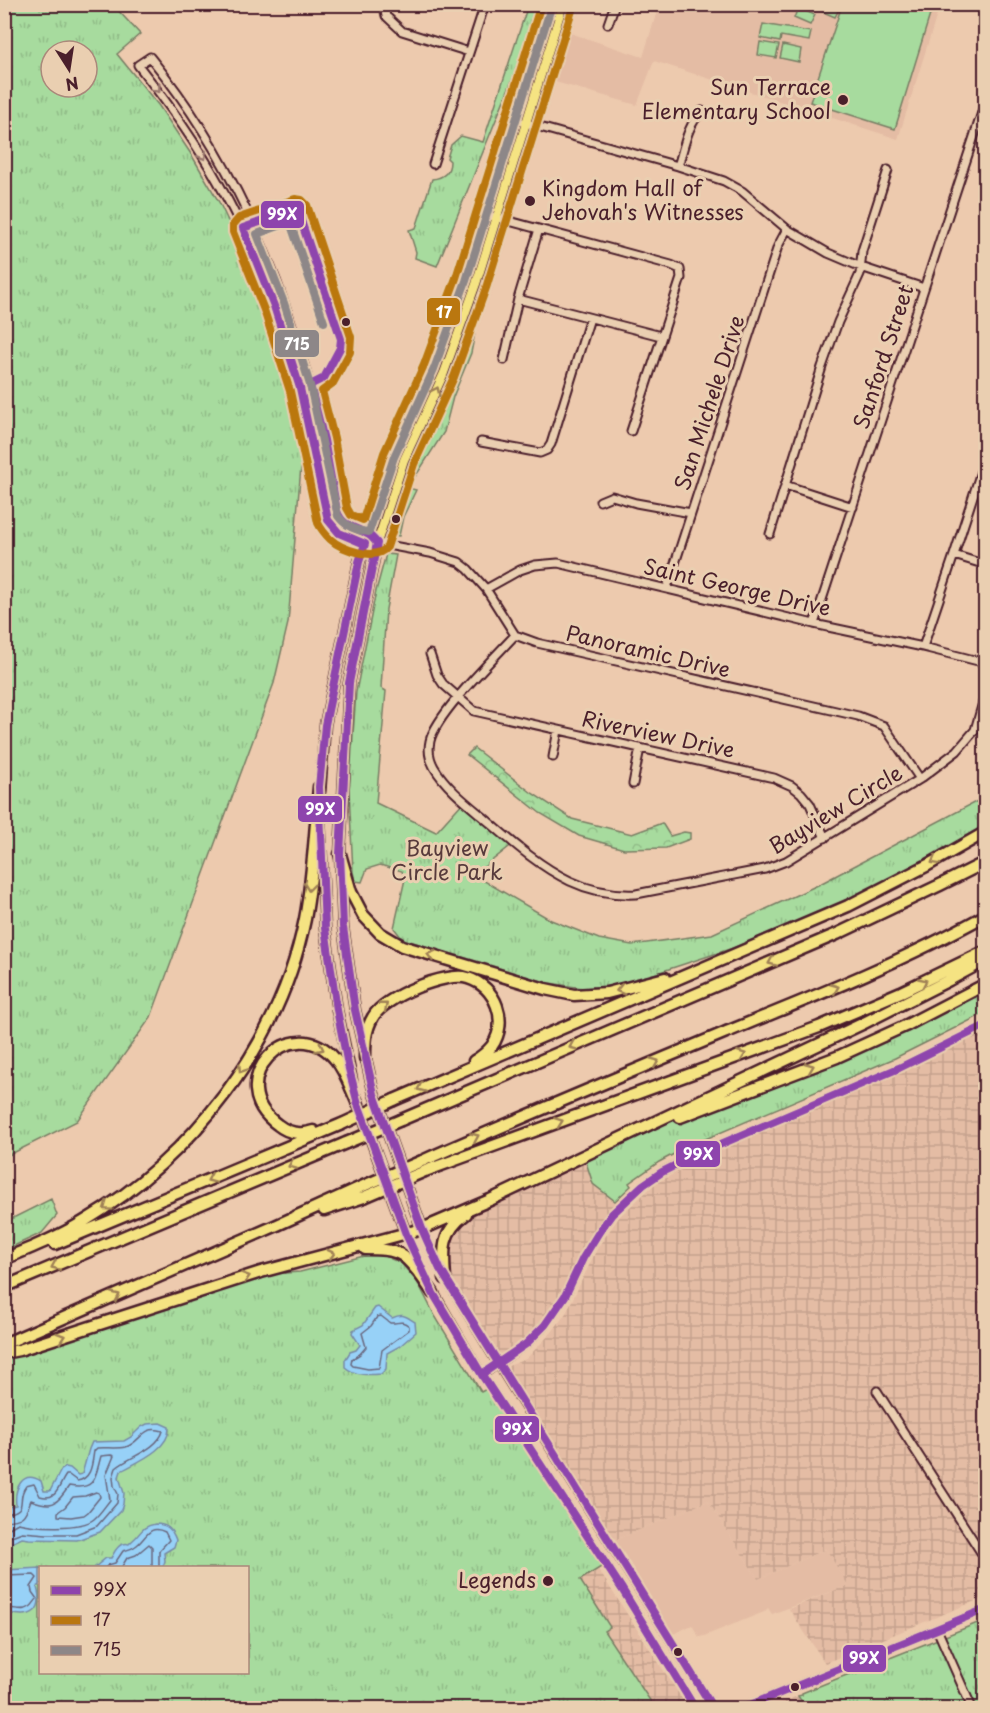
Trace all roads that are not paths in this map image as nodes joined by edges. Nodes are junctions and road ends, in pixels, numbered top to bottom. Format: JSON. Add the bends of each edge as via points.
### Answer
{"nodes":[{"id":1,"x":383,"y":4,"type":"edge"},
{"id":2,"x":485,"y":4,"type":"edge"},
{"id":3,"x":552,"y":4,"type":"edge"},
{"id":4,"x":563,"y":4,"type":"edge"},
{"id":5,"x":615,"y":4,"type":"edge"},
{"id":6,"x":976,"y":4,"type":"edge"},
{"id":7,"x":986,"y":8,"type":"edge"},
{"id":8,"x":608,"y":24,"type":"dead end"},
{"id":9,"x":469,"y":52,"type":"junction"},
{"id":10,"x":986,"y":100,"type":"edge"},
{"id":11,"x":702,"y":111,"type":"dead end"},
{"id":12,"x":517,"y":121,"type":"junction"},
{"id":13,"x":527,"y":124,"type":"junction"},
{"id":14,"x":433,"y":164,"type":"dead end"},
{"id":15,"x":678,"y":166,"type":"junction"},
{"id":16,"x":888,"y":170,"type":"dead end"},
{"id":17,"x":487,"y":215,"type":"junction"},
{"id":18,"x":497,"y":218,"type":"junction"},
{"id":19,"x":538,"y":228,"type":"junction"},
{"id":20,"x":787,"y":229,"type":"junction"},
{"id":21,"x":861,"y":267,"type":"junction"},
{"id":22,"x":924,"y":288,"type":"junction"},
{"id":23,"x":518,"y":299,"type":"junction"},
{"id":24,"x":590,"y":318,"type":"junction"},
{"id":25,"x":661,"y":336,"type":"junction"},
{"id":26,"x":504,"y":360,"type":"dead end"},
{"id":27,"x":631,"y":431,"type":"dead end"},
{"id":28,"x":481,"y":442,"type":"dead end"},
{"id":29,"x":986,"y":456,"type":"edge"},
{"id":30,"x":982,"y":476,"type":"edge"},
{"id":31,"x":785,"y":485,"type":"junction"},
{"id":32,"x":600,"y":501,"type":"dead end"},
{"id":33,"x":852,"y":507,"type":"junction"},
{"id":34,"x":691,"y":513,"type":"junction"},
{"id":35,"x":770,"y":534,"type":"dead end"},
{"id":36,"x":367,"y":539,"type":"junction"},
{"id":37,"x":376,"y":543,"type":"junction"},
{"id":38,"x":954,"y":555,"type":"junction"},
{"id":39,"x":986,"y":565,"type":"edge"},
{"id":40,"x":667,"y":588,"type":"junction"},
{"id":41,"x":486,"y":589,"type":"junction"},
{"id":42,"x":814,"y":624,"type":"junction"},
{"id":43,"x":515,"y":635,"type":"junction"},
{"id":44,"x":922,"y":647,"type":"junction"},
{"id":45,"x":430,"y":654,"type":"dead end"},
{"id":46,"x":986,"y":663,"type":"edge"},
{"id":47,"x":986,"y":692,"type":"edge"},
{"id":48,"x":458,"y":697,"type":"junction"},
{"id":49,"x":558,"y":730,"type":"junction"},
{"id":50,"x":640,"y":748,"type":"junction"},
{"id":51,"x":553,"y":757,"type":"dead end"},
{"id":52,"x":920,"y":779,"type":"junction"},
{"id":53,"x":633,"y":784,"type":"dead end"},
{"id":54,"x":319,"y":787,"type":"junction"},
{"id":55,"x":986,"y":832,"type":"edge"},
{"id":56,"x":825,"y":838,"type":"junction"},
{"id":57,"x":340,"y":854,"type":"junction"},
{"id":58,"x":986,"y":862,"type":"edge"},
{"id":59,"x":986,"y":915,"type":"edge"},
{"id":60,"x":755,"y":946,"type":"junction"},
{"id":61,"x":986,"y":951,"type":"edge"},
{"id":62,"x":986,"y":960,"type":"edge"},
{"id":63,"x":986,"y":984,"type":"edge"},
{"id":64,"x":986,"y":1025,"type":"edge"},
{"id":65,"x":365,"y":1058,"type":"junction"},
{"id":66,"x":448,"y":1076,"type":"junction"},
{"id":67,"x":360,"y":1109,"type":"junction"},
{"id":68,"x":342,"y":1122,"type":"junction"},
{"id":69,"x":599,"y":1149,"type":"junction"},
{"id":70,"x":423,"y":1166,"type":"junction"},
{"id":71,"x":490,"y":1200,"type":"junction"},
{"id":72,"x":422,"y":1229,"type":"junction"},
{"id":73,"x":406,"y":1234,"type":"junction"},
{"id":74,"x":354,"y":1248,"type":"junction"},
{"id":75,"x":4,"y":1259,"type":"edge"},
{"id":76,"x":4,"y":1264,"type":"edge"},
{"id":77,"x":446,"y":1278,"type":"junction"},
{"id":78,"x":4,"y":1287,"type":"edge"},
{"id":79,"x":433,"y":1293,"type":"junction"},
{"id":80,"x":4,"y":1344,"type":"edge"},
{"id":81,"x":4,"y":1353,"type":"edge"},
{"id":82,"x":497,"y":1364,"type":"junction"},
{"id":83,"x":482,"y":1375,"type":"junction"},
{"id":84,"x":877,"y":1391,"type":"dead end"},
{"id":85,"x":986,"y":1560,"type":"edge"},
{"id":86,"x":986,"y":1609,"type":"edge"},
{"id":87,"x":937,"y":1629,"type":"junction"},
{"id":88,"x":695,"y":1708,"type":"edge"},
{"id":89,"x":713,"y":1708,"type":"edge"},
{"id":90,"x":743,"y":1708,"type":"edge"},
{"id":91,"x":972,"y":1708,"type":"edge"}],
"edges":[{"from":1,"to":9,"type":"street","via":[[386,16],[402,31]]},
{"from":2,"to":9,"type":"street"},
{"from":3,"to":12,"type":"main road"},
{"from":4,"to":13,"type":"main road"},
{"from":5,"to":8,"type":"street"},
{"from":6,"to":7,"type":"street"},
{"from":9,"to":14,"type":"street"},
{"from":10,"to":22,"type":"street","name":"Sanford Street"},
{"from":11,"to":15,"type":"street","via":[[691,125]]},
{"from":12,"to":13,"type":"street"},
{"from":12,"to":17,"type":"main road"},
{"from":13,"to":15,"type":"street"},
{"from":13,"to":18,"type":"main road"},
{"from":15,"to":20,"type":"street","via":[[742,191]]},
{"from":16,"to":21,"type":"street","via":[[862,251]]},
{"from":17,"to":18,"type":"street"},
{"from":17,"to":36,"type":"main road","via":[[434,369],[394,456]]},
{"from":18,"to":19,"type":"street"},
{"from":37,"to":18,"type":"main road","one_way":true,"via":[[404,460],[444,373]]},
{"from":19,"to":23,"type":"street"},
{"from":19,"to":25,"type":"street","via":[[680,269],[681,278]]},
{"from":20,"to":21,"type":"street"},
{"from":20,"to":34,"type":"street","name":"San Michele Drive","via":[[777,246]]},
{"from":21,"to":22,"type":"street"},
{"from":21,"to":31,"type":"street","via":[[822,367]]},
{"from":22,"to":33,"type":"street","name":"Sanford Street"},
{"from":23,"to":24,"type":"street"},
{"from":23,"to":26,"type":"street"},
{"from":24,"to":25,"type":"street"},
{"from":24,"to":28,"type":"street","via":[[547,450],[540,453]]},
{"from":25,"to":27,"type":"street"},
{"from":29,"to":30,"type":"street"},
{"from":30,"to":38,"type":"street"},
{"from":31,"to":33,"type":"street"},
{"from":31,"to":35,"type":"street"},
{"from":32,"to":34,"type":"street","via":[[612,496]]},
{"from":33,"to":42,"type":"street","name":"Sanford Street"},
{"from":34,"to":40,"type":"street","name":"San Michele Drive"},
{"from":36,"to":36,"type":"street","one_way":true,"via":[[339,518],[303,361],[264,249],[216,151],[186,103],[150,57],[138,65],[213,173],[243,228],[264,279],[300,388],[328,520],[343,537]]},
{"from":36,"to":37,"type":"street"},
{"from":36,"to":54,"type":"main road","via":[[325,725]]},
{"from":37,"to":41,"type":"street","via":[[449,558],[468,569]]},
{"from":37,"to":57,"type":"main road","via":[[349,683]]},
{"from":38,"to":39,"type":"street"},
{"from":38,"to":44,"type":"street"},
{"from":40,"to":41,"type":"street","name":"Saint George Drive","via":[[558,564],[520,570]]},
{"from":40,"to":42,"type":"street","name":"Saint George Drive"},
{"from":41,"to":43,"type":"street"},
{"from":42,"to":44,"type":"street","name":"Saint George Drive"},
{"from":43,"to":48,"type":"street","name":"Bayview Circle"},
{"from":43,"to":52,"type":"street","name":"Panoramic Drive","via":[[873,721],[884,726]]},
{"from":44,"to":46,"type":"street","name":"Saint George Drive"},
{"from":45,"to":48,"type":"street","name":"Riverview Drive","via":[[437,675]]},
{"from":47,"to":52,"type":"street","name":"Bayview Circle","via":[[975,730],[966,742]]},
{"from":48,"to":49,"type":"street","name":"Riverview Drive","via":[[474,711]]},
{"from":48,"to":56,"type":"street","name":"Bayview Circle","via":[[434,728],[429,743],[435,769],[464,801],[514,843],[571,881],[601,892],[636,894],[765,869]]},
{"from":49,"to":50,"type":"street","name":"Riverview Drive"},
{"from":49,"to":51,"type":"street"},
{"from":50,"to":53,"type":"street"},
{"from":50,"to":56,"type":"street","name":"Riverview Drive","via":[[774,778],[792,786],[810,804]]},
{"from":52,"to":56,"type":"street","name":"Bayview Circle"},
{"from":54,"to":67,"type":"main road","via":[[325,928],[337,1010]]},
{"from":54,"to":75,"type":"highway","one_way":true,"via":[[299,943],[272,1015],[236,1079],[192,1134],[144,1179],[81,1223]]},
{"from":55,"to":60,"type":"highway","one_way":true,"via":[[887,887]]},
{"from":60,"to":57,"type":"highway","one_way":true,"via":[[623,990],[590,995],[559,993],[419,952],[380,933],[356,904]]},
{"from":57,"to":65,"type":"main road","via":[[343,927]]},
{"from":58,"to":78,"type":"highway","one_way":true,"bridge":true,"via":[[837,934]]},
{"from":70,"to":59,"type":"highway","one_way":true,"via":[[577,1094],[895,962]]},
{"from":60,"to":66,"type":"highway"},
{"from":70,"to":61,"type":"highway","one_way":true,"via":[[819,1027]]},
{"from":62,"to":69,"type":"highway","via":[[907,1002]]},
{"from":69,"to":63,"type":"highway","one_way":true,"via":[[837,1057]]},
{"from":64,"to":82,"type":"street","via":[[899,1068],[692,1157],[643,1185],[599,1232],[545,1325]]},
{"from":65,"to":66,"type":"highway","one_way":true,"via":[[365,1039],[372,1018],[387,1003],[442,978],[466,977],[493,997],[500,1016],[499,1027],[484,1054]]},
{"from":65,"to":72,"type":"main road"},
{"from":66,"to":67,"type":"highway","one_way":true,"bridge":true,"via":[[394,1100]]},
{"from":67,"to":68,"type":"highway","bridge":true},
{"from":68,"to":67,"type":"highway","one_way":true,"via":[[304,1133],[273,1122],[260,1106],[255,1087],[267,1057],[285,1044],[298,1042],[322,1047],[337,1060]]},
{"from":67,"to":73,"type":"main road"},
{"from":68,"to":76,"type":"highway","one_way":true},
{"from":69,"to":71,"type":"highway"},
{"from":80,"to":70,"type":"highway","one_way":true,"bridge":true},
{"from":71,"to":72,"type":"highway"},
{"from":71,"to":77,"type":"highway","via":[[456,1222],[445,1240]]},
{"from":72,"to":73,"type":"highway"},
{"from":72,"to":77,"type":"street"},
{"from":73,"to":74,"type":"highway"},
{"from":73,"to":79,"type":"street"},
{"from":74,"to":79,"type":"highway","via":[[402,1255]]},
{"from":81,"to":74,"type":"highway","one_way":true,"via":[[261,1272]]},
{"from":77,"to":82,"type":"street"},
{"from":79,"to":83,"type":"street"},
{"from":82,"to":83,"type":"street"},
{"from":82,"to":89,"type":"street"},
{"from":83,"to":88,"type":"street"},
{"from":84,"to":85,"type":"street"},
{"from":86,"to":87,"type":"street"},
{"from":87,"to":90,"type":"street"},
{"from":87,"to":91,"type":"street"}]}
